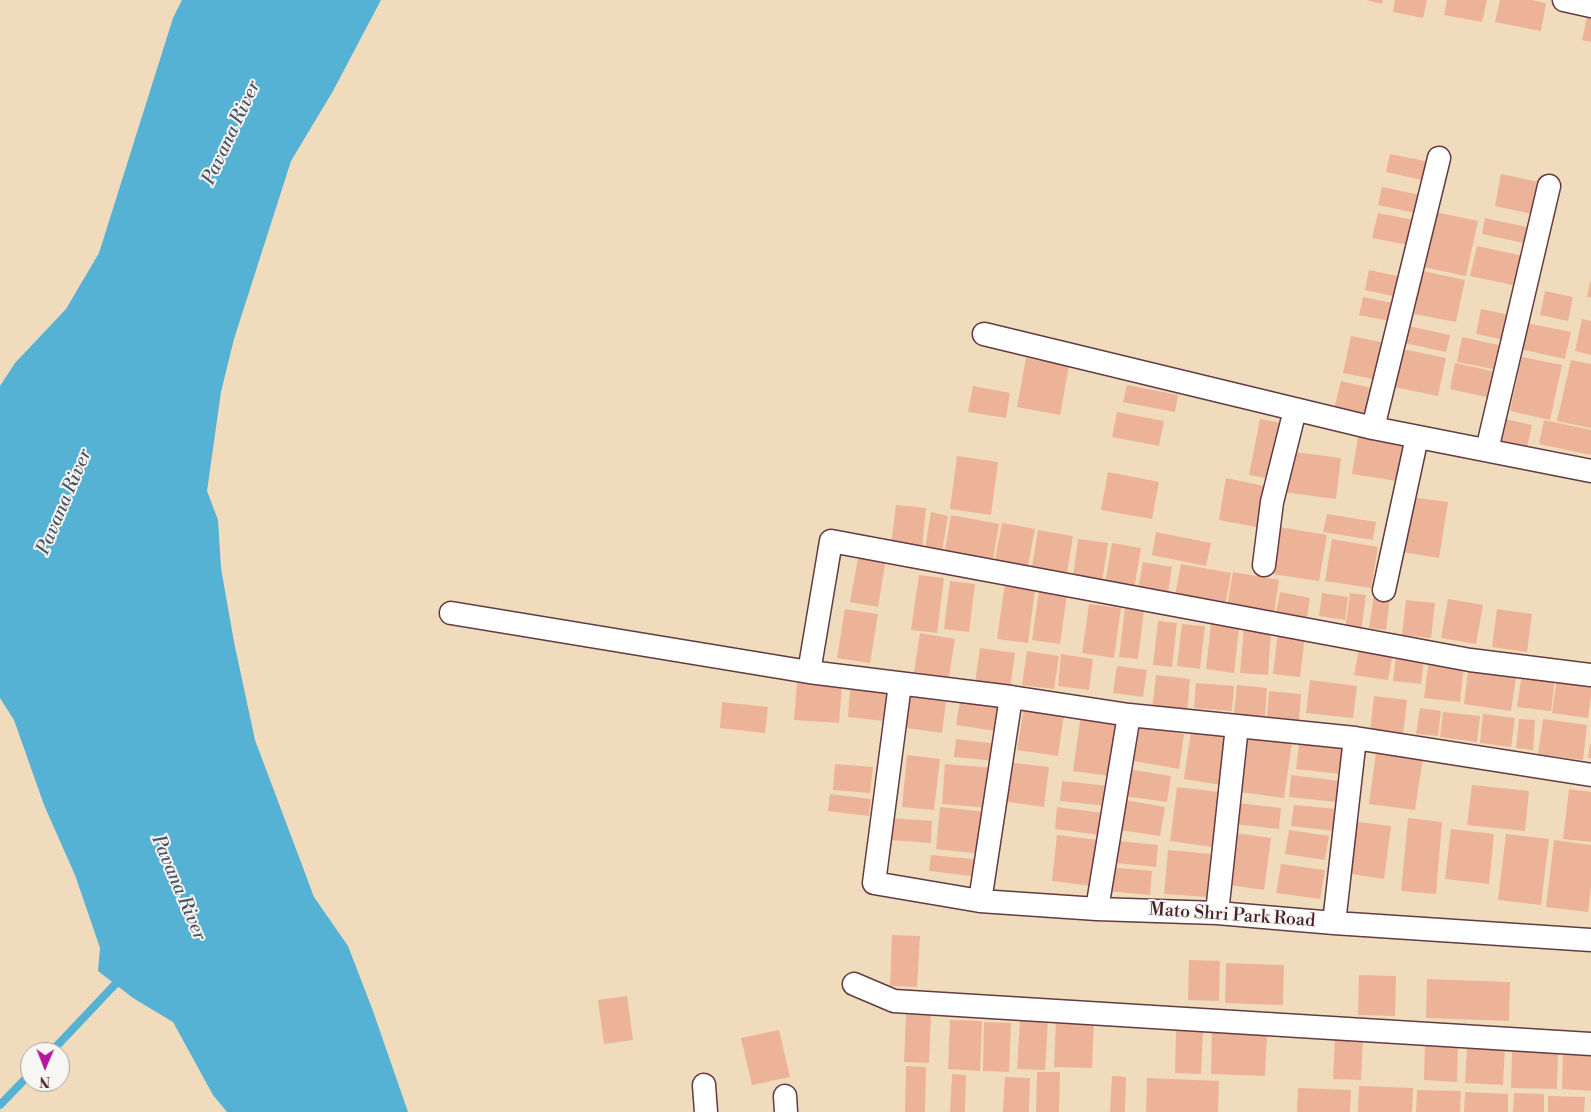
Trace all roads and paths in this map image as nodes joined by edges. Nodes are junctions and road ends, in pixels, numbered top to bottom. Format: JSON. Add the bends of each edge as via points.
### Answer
{"nodes":[{"id":1,"x":1564,"y":0,"type":"edge"},
{"id":2,"x":1591,"y":6,"type":"edge"},
{"id":3,"x":1439,"y":158,"type":"dead end"},
{"id":4,"x":1549,"y":186,"type":"dead end"},
{"id":5,"x":984,"y":334,"type":"dead end"},
{"id":6,"x":1295,"y":410,"type":"junction"},
{"id":7,"x":1373,"y":428,"type":"junction"},
{"id":8,"x":1416,"y":437,"type":"junction"},
{"id":9,"x":1487,"y":450,"type":"junction"},
{"id":10,"x":1591,"y":471,"type":"edge"},
{"id":11,"x":1264,"y":566,"type":"dead end"},
{"id":12,"x":1384,"y":590,"type":"dead end"},
{"id":13,"x":451,"y":613,"type":"dead end"},
{"id":14,"x":809,"y":672,"type":"junction"},
{"id":15,"x":1591,"y":675,"type":"edge"},
{"id":16,"x":900,"y":684,"type":"junction"},
{"id":17,"x":1011,"y":697,"type":"junction"},
{"id":18,"x":1129,"y":715,"type":"junction"},
{"id":19,"x":1237,"y":726,"type":"junction"},
{"id":20,"x":1355,"y":738,"type":"junction"},
{"id":21,"x":1591,"y":775,"type":"edge"},
{"id":22,"x":980,"y":901,"type":"junction"},
{"id":23,"x":1097,"y":909,"type":"junction"},
{"id":24,"x":1217,"y":913,"type":"junction"},
{"id":25,"x":1334,"y":923,"type":"junction"},
{"id":26,"x":1591,"y":940,"type":"edge"},
{"id":27,"x":854,"y":984,"type":"dead end"},
{"id":28,"x":1591,"y":1044,"type":"edge"},
{"id":29,"x":704,"y":1086,"type":"dead end"},
{"id":30,"x":706,"y":1112,"type":"edge"}],
"edges":[{"from":1,"to":2,"type":"street"},
{"from":3,"to":7,"type":"street"},
{"from":4,"to":9,"type":"street"},
{"from":5,"to":6,"type":"street"},
{"from":6,"to":7,"type":"street"},
{"from":6,"to":11,"type":"street","via":[[1272,502]]},
{"from":7,"to":8,"type":"street"},
{"from":8,"to":9,"type":"street"},
{"from":8,"to":12,"type":"street"},
{"from":9,"to":10,"type":"street"},
{"from":13,"to":14,"type":"street"},
{"from":14,"to":15,"type":"street","via":[[831,541],[1470,660]]},
{"from":14,"to":16,"type":"street"},
{"from":16,"to":17,"type":"street"},
{"from":16,"to":22,"type":"street","name":"Mato Shri Park Road","via":[[874,883]]},
{"from":17,"to":18,"type":"street"},
{"from":17,"to":22,"type":"street"},
{"from":18,"to":19,"type":"street"},
{"from":18,"to":23,"type":"street"},
{"from":19,"to":20,"type":"street"},
{"from":19,"to":24,"type":"street"},
{"from":20,"to":21,"type":"street"},
{"from":20,"to":25,"type":"street"},
{"from":22,"to":23,"type":"street","name":"Mato Shri Park Road"},
{"from":23,"to":24,"type":"street","name":"Mato Shri Park Road"},
{"from":24,"to":25,"type":"street","name":"Mato Shri Park Road"},
{"from":25,"to":26,"type":"street","name":"Mato Shri Park Road"},
{"from":27,"to":28,"type":"street","via":[[894,1001]]},
{"from":29,"to":30,"type":"street"}]}
